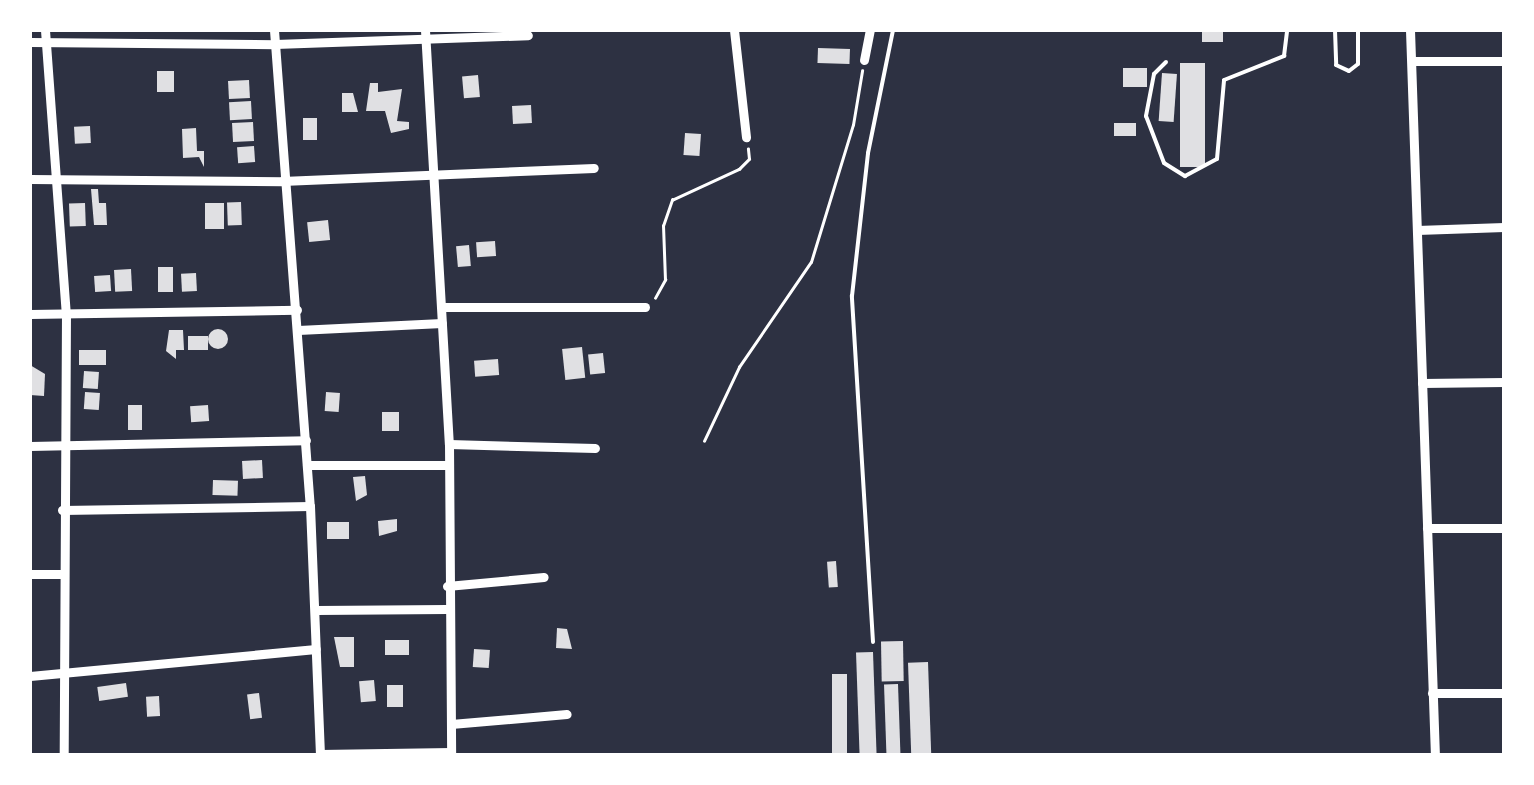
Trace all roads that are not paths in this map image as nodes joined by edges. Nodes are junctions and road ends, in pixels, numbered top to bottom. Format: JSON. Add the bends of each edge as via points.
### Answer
{"nodes":[{"id":1,"x":274,"y":30,"type":"edge"},
{"id":2,"x":734,"y":30,"type":"edge"},
{"id":3,"x":870,"y":30,"type":"edge"},
{"id":4,"x":892,"y":30,"type":"edge"},
{"id":5,"x":1287,"y":30,"type":"edge"},
{"id":6,"x":1335,"y":30,"type":"edge"},
{"id":7,"x":1358,"y":30,"type":"edge"},
{"id":8,"x":1410,"y":30,"type":"edge"},
{"id":9,"x":425,"y":35,"type":"edge"},
{"id":10,"x":528,"y":35,"type":"dead end"},
{"id":11,"x":45,"y":36,"type":"edge"},
{"id":12,"x":30,"y":42,"type":"edge"},
{"id":13,"x":275,"y":44,"type":"junction"},
{"id":14,"x":864,"y":60,"type":"road end"},
{"id":15,"x":1412,"y":61,"type":"junction"},
{"id":16,"x":1504,"y":61,"type":"edge"},
{"id":17,"x":1166,"y":62,"type":"dead end"},
{"id":18,"x":746,"y":138,"type":"road end"},
{"id":19,"x":594,"y":168,"type":"dead end"},
{"id":20,"x":434,"y":177,"type":"junction"},
{"id":21,"x":52,"y":178,"type":"junction"},
{"id":22,"x":30,"y":180,"type":"edge"},
{"id":23,"x":282,"y":181,"type":"junction"},
{"id":24,"x":1504,"y":227,"type":"edge"},
{"id":25,"x":1418,"y":230,"type":"junction"},
{"id":26,"x":644,"y":307,"type":"road end"},
{"id":27,"x":442,"y":308,"type":"junction"},
{"id":28,"x":297,"y":310,"type":"junction"},
{"id":29,"x":66,"y":313,"type":"junction"},
{"id":30,"x":30,"y":314,"type":"edge"},
{"id":31,"x":442,"y":323,"type":"junction"},
{"id":32,"x":298,"y":330,"type":"junction"},
{"id":33,"x":1504,"y":382,"type":"edge"},
{"id":34,"x":1422,"y":383,"type":"junction"},
{"id":35,"x":306,"y":440,"type":"junction"},
{"id":36,"x":449,"y":444,"type":"junction"},
{"id":37,"x":62,"y":445,"type":"junction"},
{"id":38,"x":30,"y":446,"type":"edge"},
{"id":39,"x":595,"y":448,"type":"dead end"},
{"id":40,"x":308,"y":465,"type":"junction"},
{"id":41,"x":449,"y":465,"type":"junction"},
{"id":42,"x":310,"y":506,"type":"junction"},
{"id":43,"x":62,"y":510,"type":"junction"},
{"id":44,"x":1427,"y":528,"type":"junction"},
{"id":45,"x":1504,"y":528,"type":"edge"},
{"id":46,"x":30,"y":574,"type":"edge"},
{"id":47,"x":61,"y":574,"type":"junction"},
{"id":48,"x":544,"y":578,"type":"dead end"},
{"id":49,"x":447,"y":586,"type":"junction"},
{"id":50,"x":447,"y":609,"type":"junction"},
{"id":51,"x":316,"y":610,"type":"junction"},
{"id":52,"x":873,"y":642,"type":"dead end"},
{"id":53,"x":316,"y":650,"type":"junction"},
{"id":54,"x":63,"y":672,"type":"junction"},
{"id":55,"x":30,"y":676,"type":"edge"},
{"id":56,"x":1504,"y":693,"type":"edge"},
{"id":57,"x":1432,"y":694,"type":"junction"},
{"id":58,"x":567,"y":714,"type":"dead end"},
{"id":59,"x":451,"y":724,"type":"junction"},
{"id":60,"x":451,"y":753,"type":"edge"},
{"id":61,"x":64,"y":755,"type":"edge"},
{"id":62,"x":320,"y":755,"type":"edge"},
{"id":63,"x":1434,"y":755,"type":"edge"}],
"edges":[{"from":1,"to":13,"type":"street"},
{"from":2,"to":18,"type":"street"},
{"from":3,"to":14,"type":"street"},
{"from":4,"to":52,"type":"lane","via":[[868,153],[852,296]]},
{"from":5,"to":17,"type":"lane","via":[[1284,56],[1224,80],[1217,159],[1185,176],[1164,163],[1146,116],[1154,74]]},
{"from":6,"to":7,"type":"lane","via":[[1336,66],[1349,71],[1359,57]]},
{"from":8,"to":15,"type":"street"},
{"from":9,"to":10,"type":"street"},
{"from":9,"to":13,"type":"street"},
{"from":9,"to":20,"type":"street"},
{"from":11,"to":12,"type":"street"},
{"from":11,"to":13,"type":"street"},
{"from":11,"to":21,"type":"street"},
{"from":13,"to":23,"type":"street"},
{"from":15,"to":16,"type":"street"},
{"from":15,"to":25,"type":"street"},
{"from":19,"to":20,"type":"street"},
{"from":20,"to":23,"type":"street"},
{"from":20,"to":27,"type":"street"},
{"from":21,"to":22,"type":"street"},
{"from":21,"to":23,"type":"street"},
{"from":21,"to":29,"type":"street"},
{"from":23,"to":28,"type":"street"},
{"from":24,"to":25,"type":"street"},
{"from":25,"to":34,"type":"street"},
{"from":26,"to":27,"type":"street"},
{"from":27,"to":31,"type":"street"},
{"from":28,"to":29,"type":"street"},
{"from":28,"to":32,"type":"street"},
{"from":29,"to":30,"type":"street"},
{"from":29,"to":37,"type":"street"},
{"from":31,"to":32,"type":"street"},
{"from":31,"to":36,"type":"street"},
{"from":32,"to":35,"type":"street"},
{"from":33,"to":34,"type":"street"},
{"from":34,"to":44,"type":"street"},
{"from":35,"to":37,"type":"street"},
{"from":35,"to":40,"type":"street"},
{"from":36,"to":39,"type":"street"},
{"from":36,"to":41,"type":"street"},
{"from":37,"to":38,"type":"street"},
{"from":37,"to":43,"type":"street"},
{"from":40,"to":41,"type":"street"},
{"from":40,"to":42,"type":"street"},
{"from":41,"to":49,"type":"street"},
{"from":42,"to":43,"type":"street"},
{"from":42,"to":51,"type":"street"},
{"from":43,"to":47,"type":"street"},
{"from":44,"to":45,"type":"street"},
{"from":44,"to":57,"type":"street"},
{"from":46,"to":47,"type":"street"},
{"from":47,"to":54,"type":"street"},
{"from":48,"to":49,"type":"street"},
{"from":49,"to":50,"type":"street"},
{"from":50,"to":51,"type":"street"},
{"from":50,"to":59,"type":"street"},
{"from":51,"to":53,"type":"street"},
{"from":53,"to":54,"type":"street"},
{"from":53,"to":62,"type":"street"},
{"from":54,"to":55,"type":"street"},
{"from":54,"to":61,"type":"street"},
{"from":56,"to":57,"type":"street"},
{"from":57,"to":63,"type":"street"},
{"from":58,"to":59,"type":"street"},
{"from":59,"to":60,"type":"street"},
{"from":60,"to":62,"type":"street"}]}
